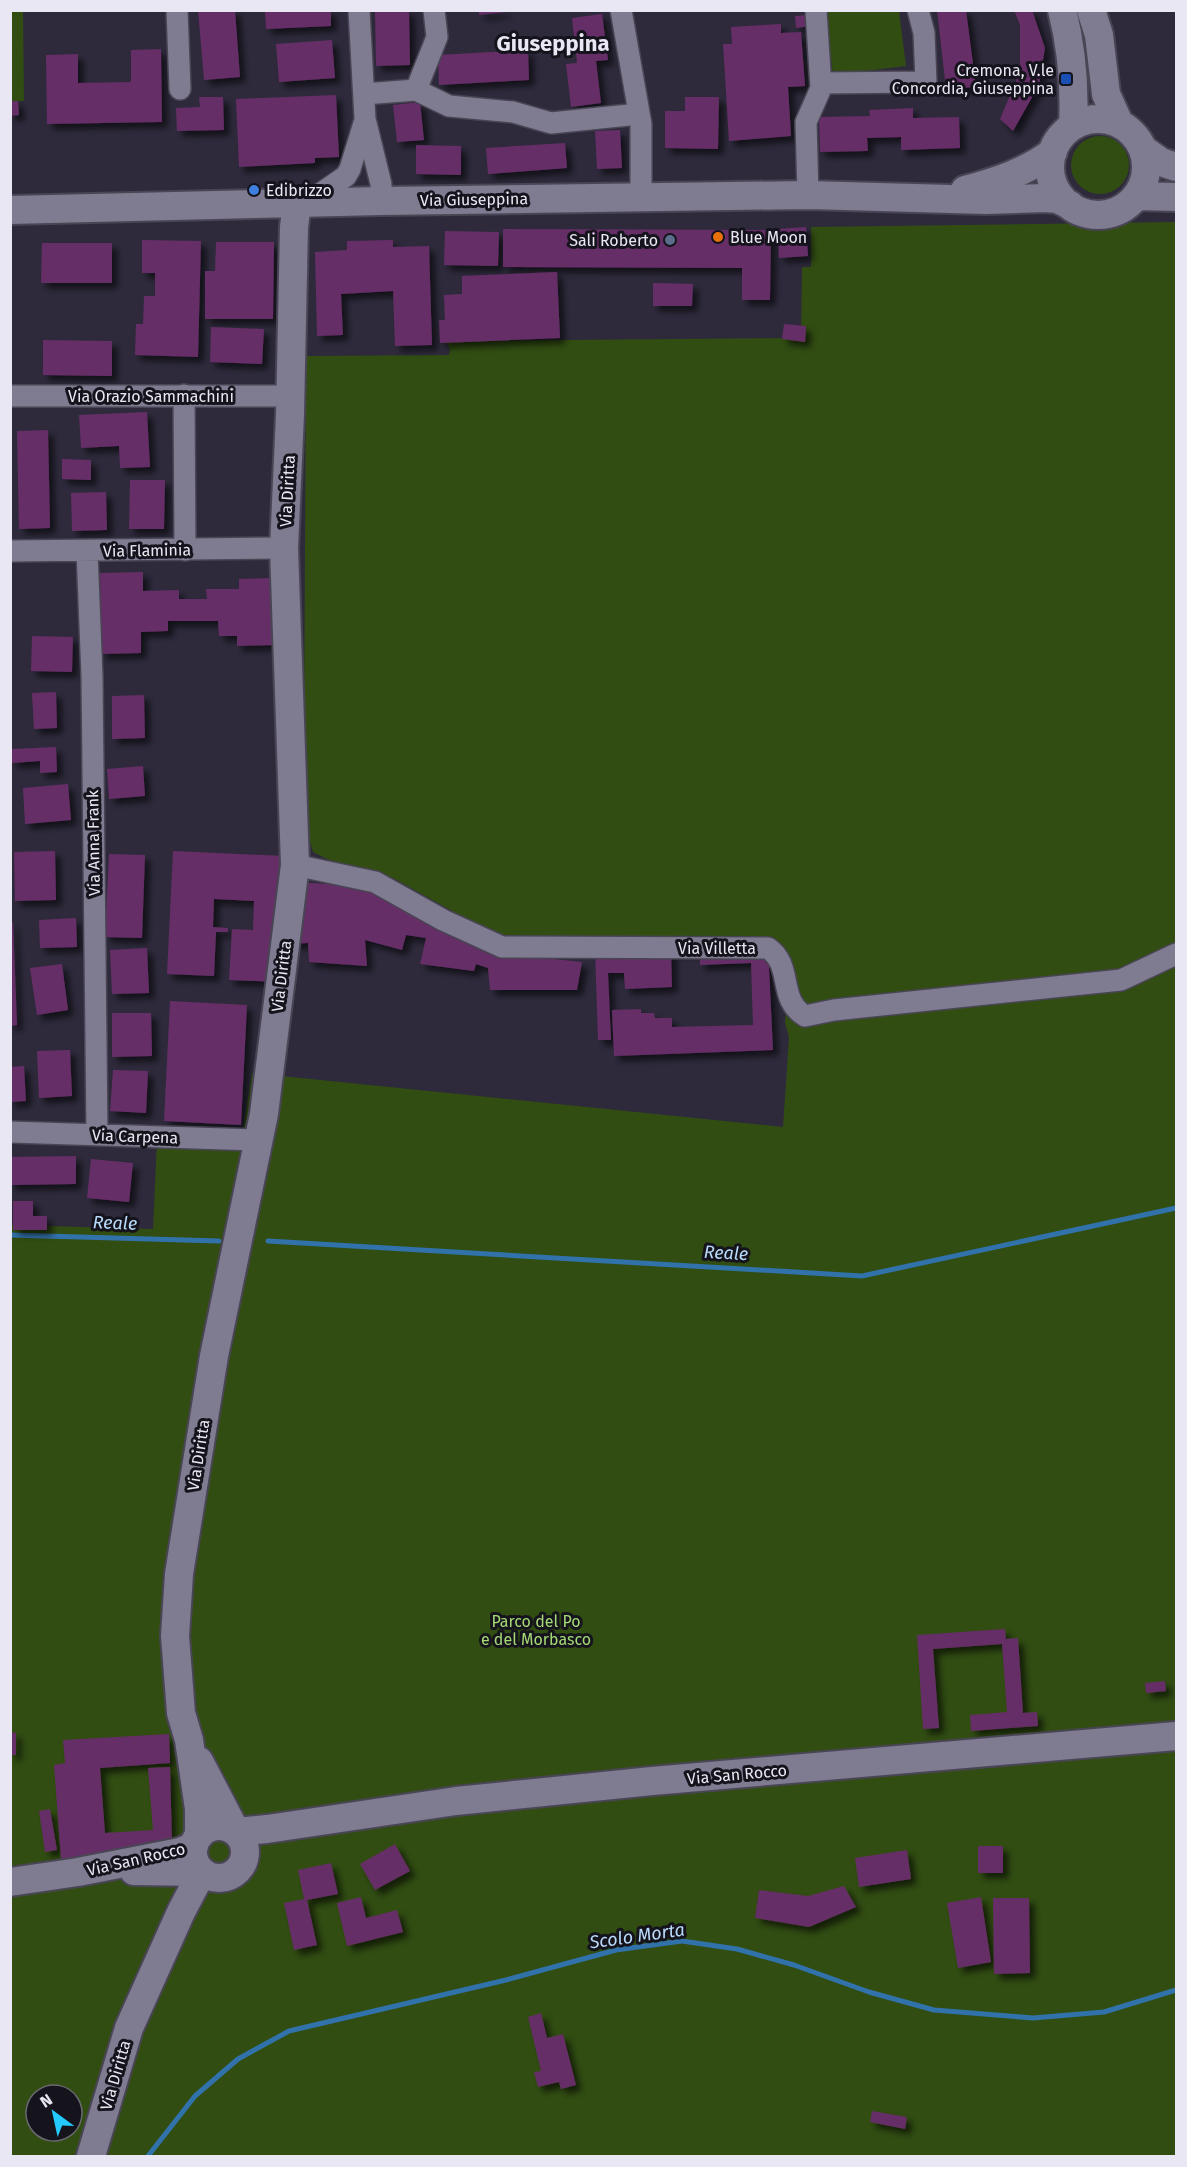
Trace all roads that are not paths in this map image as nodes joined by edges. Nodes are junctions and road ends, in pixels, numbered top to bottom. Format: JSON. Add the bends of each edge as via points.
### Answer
{"nodes":[{"id":1,"x":177,"y":10,"type":"edge"},
{"id":2,"x":359,"y":10,"type":"edge"},
{"id":3,"x":434,"y":10,"type":"edge"},
{"id":4,"x":621,"y":10,"type":"edge"},
{"id":5,"x":816,"y":10,"type":"edge"},
{"id":6,"x":918,"y":10,"type":"edge"},
{"id":7,"x":1062,"y":10,"type":"edge"},
{"id":8,"x":1091,"y":10,"type":"edge"},
{"id":9,"x":821,"y":83,"type":"junction"},
{"id":10,"x":180,"y":89,"type":"dead end"},
{"id":11,"x":416,"y":90,"type":"junction"},
{"id":12,"x":364,"y":94,"type":"junction"},
{"id":13,"x":639,"y":114,"type":"junction"},
{"id":14,"x":365,"y":119,"type":"junction"},
{"id":15,"x":1119,"y":123,"type":"junction"},
{"id":16,"x":1072,"y":126,"type":"junction"},
{"id":17,"x":1144,"y":150,"type":"junction"},
{"id":18,"x":1053,"y":152,"type":"junction"},
{"id":19,"x":1176,"y":167,"type":"edge"},
{"id":20,"x":808,"y":195,"type":"junction"},
{"id":21,"x":1136,"y":196,"type":"junction"},
{"id":22,"x":641,"y":197,"type":"junction"},
{"id":23,"x":937,"y":197,"type":"junction"},
{"id":24,"x":1176,"y":197,"type":"edge"},
{"id":25,"x":381,"y":201,"type":"junction"},
{"id":26,"x":302,"y":203,"type":"junction"},
{"id":27,"x":1070,"y":205,"type":"junction"},
{"id":28,"x":10,"y":210,"type":"edge"},
{"id":29,"x":184,"y":395,"type":"junction"},
{"id":30,"x":10,"y":396,"type":"edge"},
{"id":31,"x":291,"y":396,"type":"junction"},
{"id":32,"x":284,"y":548,"type":"junction"},
{"id":33,"x":185,"y":550,"type":"junction"},
{"id":34,"x":10,"y":551,"type":"edge"},
{"id":35,"x":87,"y":551,"type":"junction"},
{"id":36,"x":295,"y":865,"type":"junction"},
{"id":37,"x":1176,"y":954,"type":"edge"},
{"id":38,"x":10,"y":1132,"type":"edge"},
{"id":39,"x":97,"y":1135,"type":"junction"},
{"id":40,"x":259,"y":1140,"type":"junction"},
{"id":41,"x":1176,"y":1736,"type":"edge"},
{"id":42,"x":189,"y":1740,"type":"junction"},
{"id":43,"x":240,"y":1841,"type":"junction"},
{"id":44,"x":205,"y":1858,"type":"junction"},
{"id":45,"x":134,"y":1871,"type":"junction"},
{"id":46,"x":78,"y":1872,"type":"junction"},
{"id":47,"x":10,"y":1882,"type":"edge"},
{"id":48,"x":176,"y":1923,"type":"junction"},
{"id":49,"x":143,"y":1994,"type":"junction"},
{"id":50,"x":91,"y":2157,"type":"edge"}],
"edges":[{"from":1,"to":10,"type":"street"},
{"from":2,"to":12,"type":"street"},
{"from":3,"to":11,"type":"street","via":[[437,37]]},
{"from":4,"to":13,"type":"street"},
{"from":5,"to":9,"type":"street"},
{"from":6,"to":9,"type":"street","via":[[924,33],[926,82]]},
{"from":7,"to":16,"type":"main road","via":[[1072,64]]},
{"from":8,"to":15,"type":"main road","via":[[1099,35],[1106,94]]},
{"from":9,"to":20,"type":"street","via":[[806,122]]},
{"from":11,"to":12,"type":"street"},
{"from":11,"to":13,"type":"street","via":[[449,106],[513,112],[551,123]]},
{"from":12,"to":14,"type":"street"},
{"from":13,"to":22,"type":"street"},
{"from":14,"to":25,"type":"street","via":[[381,184]]},
{"from":14,"to":26,"type":"street","via":[[346,176]]},
{"from":15,"to":16,"type":"main road","via":[[1095,119]]},
{"from":15,"to":17,"type":"main road","via":[[1130,130]]},
{"from":16,"to":18,"type":"main road","name":"Via Giuseppina","via":[[1060,137]]},
{"from":17,"to":19,"type":"main road"},
{"from":17,"to":21,"type":"main road","via":[[1147,166]]},
{"from":18,"to":23,"type":"main road","name":"Via Giuseppina","via":[[1012,176]]},
{"from":18,"to":27,"type":"main road","via":[[1053,181],[1059,195]]},
{"from":20,"to":22,"type":"main road","name":"Via Giuseppina"},
{"from":20,"to":23,"type":"main road","name":"Via Giuseppina"},
{"from":21,"to":24,"type":"main road"},
{"from":21,"to":27,"type":"main road","name":"Via Giuseppina","via":[[1126,206],[1098,215]]},
{"from":22,"to":25,"type":"main road","name":"Via Giuseppina"},
{"from":23,"to":27,"type":"main road","name":"Via Giuseppina","via":[[1044,198]]},
{"from":25,"to":26,"type":"main road","name":"Via Giuseppina"},
{"from":26,"to":28,"type":"main road","name":"Via Giuseppina"},
{"from":26,"to":31,"type":"main road","name":"Via Diritta","via":[[294,227]]},
{"from":29,"to":30,"type":"street","name":"Via Orazio Sammachini"},
{"from":29,"to":31,"type":"street","name":"Via Orazio Sammachini"},
{"from":29,"to":33,"type":"street"},
{"from":31,"to":32,"type":"main road","name":"Via Diritta"},
{"from":32,"to":33,"type":"street","name":"Via Flaminia"},
{"from":32,"to":36,"type":"main road","name":"Via Diritta"},
{"from":33,"to":35,"type":"street","name":"Via Flaminia"},
{"from":34,"to":35,"type":"street","name":"Via Flaminia"},
{"from":35,"to":39,"type":"street","name":"Via Anna Frank"},
{"from":36,"to":37,"type":"street","name":"Via Villetta","via":[[375,882],[502,947],[768,948],[779,958],[789,1000],[805,1016],[1121,980]]},
{"from":36,"to":40,"type":"main road","name":"Via Diritta"},
{"from":38,"to":39,"type":"street","name":"Via Carpena"},
{"from":39,"to":40,"type":"street","name":"Via Carpena"},
{"from":40,"to":42,"type":"main road","name":"Via Diritta","via":[[214,1356],[179,1574],[175,1636],[181,1713]]},
{"from":41,"to":43,"type":"main road","name":"Via San Rocco","via":[[479,1798],[299,1824]]},
{"from":42,"to":43,"type":"main road","name":"Via Diritta"},
{"from":42,"to":44,"type":"main road","name":"Via Diritta"},
{"from":43,"to":44,"type":"main road","via":[[240,1867]]},
{"from":43,"to":44,"type":"main road","name":"Via San Rocco","via":[[220,1826],[205,1830]]},
{"from":44,"to":45,"type":"main road","name":"Via San Rocco"},
{"from":44,"to":46,"type":"main road","name":"Via San Rocco","via":[[180,1852]]},
{"from":44,"to":48,"type":"main road","name":"Via Diritta"},
{"from":44,"to":49,"type":"main road","name":"Via Diritta"},
{"from":45,"to":46,"type":"main road","name":"Via San Rocco"},
{"from":45,"to":48,"type":"main road","name":"Via San Rocco","via":[[165,1894]]},
{"from":46,"to":47,"type":"main road","name":"Via San Rocco"},
{"from":48,"to":49,"type":"main road","name":"Via Diritta"},
{"from":49,"to":50,"type":"main road","name":"Via Diritta","via":[[129,2028]]}]}
